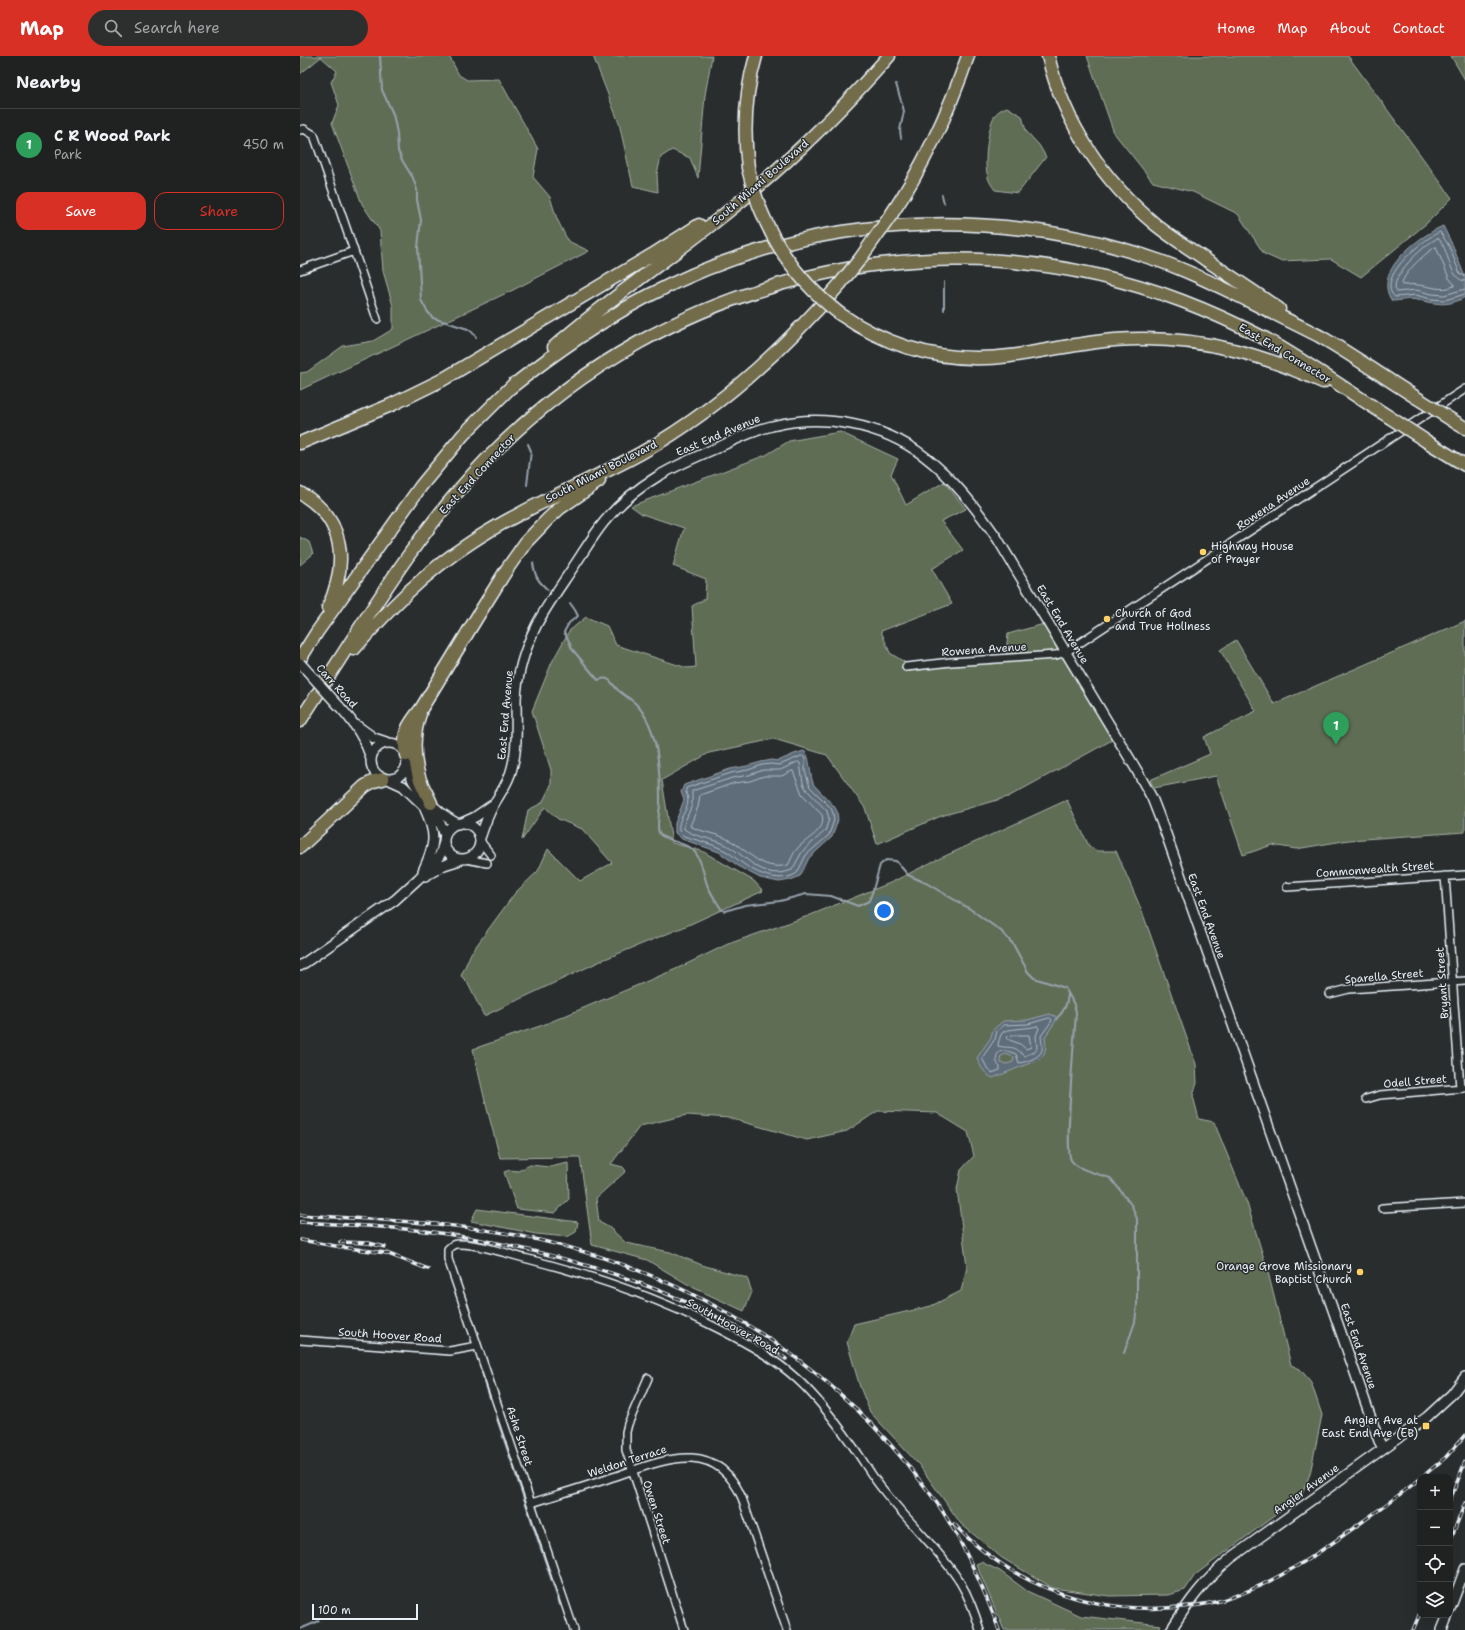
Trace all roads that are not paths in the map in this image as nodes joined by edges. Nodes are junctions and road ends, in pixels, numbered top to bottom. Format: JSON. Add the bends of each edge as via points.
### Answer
{"nodes":[{"id":1,"x":756,"y":56,"type":"edge"},
{"id":2,"x":889,"y":56,"type":"edge"},
{"id":3,"x":968,"y":56,"type":"edge"},
{"id":4,"x":1048,"y":56,"type":"edge"},
{"id":5,"x":300,"y":130,"type":"edge"},
{"id":6,"x":771,"y":175,"type":"junction"},
{"id":7,"x":354,"y":251,"type":"junction"},
{"id":8,"x":300,"y":270,"type":"edge"},
{"id":9,"x":377,"y":319,"type":"dead end"},
{"id":10,"x":1322,"y":338,"type":"junction"},
{"id":11,"x":510,"y":388,"type":"junction"},
{"id":12,"x":1465,"y":389,"type":"edge"},
{"id":13,"x":1358,"y":398,"type":"junction"},
{"id":14,"x":1460,"y":425,"type":"edge"},
{"id":15,"x":300,"y":442,"type":"edge"},
{"id":16,"x":642,"y":452,"type":"junction"},
{"id":17,"x":1465,"y":466,"type":"edge"},
{"id":18,"x":300,"y":493,"type":"edge"},
{"id":19,"x":317,"y":632,"type":"junction"},
{"id":20,"x":1066,"y":652,"type":"junction"},
{"id":21,"x":300,"y":659,"type":"edge"},
{"id":22,"x":300,"y":663,"type":"edge"},
{"id":23,"x":906,"y":667,"type":"dead end"},
{"id":24,"x":324,"y":683,"type":"junction"},
{"id":25,"x":421,"y":709,"type":"junction"},
{"id":26,"x":300,"y":721,"type":"edge"},
{"id":27,"x":356,"y":725,"type":"junction"},
{"id":28,"x":389,"y":743,"type":"junction"},
{"id":29,"x":371,"y":759,"type":"junction"},
{"id":30,"x":407,"y":759,"type":"junction"},
{"id":31,"x":387,"y":779,"type":"junction"},
{"id":32,"x":427,"y":804,"type":"junction"},
{"id":33,"x":494,"y":804,"type":"junction"},
{"id":34,"x":460,"y":823,"type":"junction"},
{"id":35,"x":444,"y":839,"type":"junction"},
{"id":36,"x":480,"y":839,"type":"junction"},
{"id":37,"x":300,"y":847,"type":"edge"},
{"id":38,"x":491,"y":856,"type":"dead end"},
{"id":39,"x":463,"y":859,"type":"junction"},
{"id":40,"x":486,"y":863,"type":"dead end"},
{"id":41,"x":1465,"y":875,"type":"edge"},
{"id":42,"x":1445,"y":876,"type":"junction"},
{"id":43,"x":418,"y":880,"type":"junction"},
{"id":44,"x":1287,"y":887,"type":"dead end"},
{"id":45,"x":300,"y":966,"type":"edge"},
{"id":46,"x":1465,"y":981,"type":"edge"},
{"id":47,"x":1452,"y":982,"type":"junction"},
{"id":48,"x":1329,"y":994,"type":"dead end"},
{"id":49,"x":1463,"y":1088,"type":"edge"},
{"id":50,"x":1366,"y":1099,"type":"dead end"},
{"id":51,"x":1465,"y":1203,"type":"edge"},
{"id":52,"x":1382,"y":1208,"type":"dead end"},
{"id":53,"x":448,"y":1249,"type":"joint"},
{"id":54,"x":300,"y":1340,"type":"edge"},
{"id":55,"x":477,"y":1346,"type":"junction"},
{"id":56,"x":1465,"y":1377,"type":"edge"},
{"id":57,"x":648,"y":1378,"type":"dead end"},
{"id":58,"x":1383,"y":1448,"type":"junction"},
{"id":59,"x":632,"y":1470,"type":"junction"},
{"id":60,"x":531,"y":1503,"type":"junction"},
{"id":61,"x":1465,"y":1569,"type":"edge"},
{"id":62,"x":1453,"y":1601,"type":"edge"},
{"id":63,"x":1447,"y":1618,"type":"edge"},
{"id":64,"x":574,"y":1630,"type":"edge"},
{"id":65,"x":684,"y":1630,"type":"edge"},
{"id":66,"x":786,"y":1630,"type":"edge"},
{"id":67,"x":980,"y":1630,"type":"edge"},
{"id":68,"x":1171,"y":1630,"type":"edge"},
{"id":69,"x":1442,"y":1630,"type":"edge"}],
"edges":[{"from":1,"to":13,"type":"highway","bridge":true,"via":[[745,119],[748,168],[756,199],[779,248],[805,283],[855,324],[883,339],[914,350],[945,356],[994,357],[1122,339],[1171,340],[1203,344],[1266,359]]},
{"from":2,"to":6,"type":"highway","name":"South Miami Boulevard"},
{"from":3,"to":16,"type":"highway","name":"South Miami Boulevard","bridge":true,"via":[[914,178],[891,215],[840,284],[796,333],[748,378],[696,417]]},
{"from":4,"to":10,"type":"highway","via":[[1060,97],[1074,126],[1100,167],[1121,192],[1169,235]]},
{"from":5,"to":7,"type":"street","via":[[304,129],[314,135]]},
{"from":6,"to":11,"type":"highway","name":"South Miami Boulevard","via":[[695,237],[592,315],[542,356]]},
{"from":6,"to":15,"type":"highway","via":[[669,244],[454,374],[407,398]]},
{"from":7,"to":8,"type":"street"},
{"from":7,"to":9,"type":"street"},
{"from":10,"to":11,"type":"highway","via":[[1191,273],[1109,246],[999,226],[900,226],[841,232],[802,240],[707,269],[618,313],[563,348]]},
{"from":10,"to":14,"type":"highway","bridge":true},
{"from":11,"to":19,"type":"highway","via":[[463,435],[433,470]]},
{"from":12,"to":20,"type":"street","name":"Rowena Avenue"},
{"from":13,"to":17,"type":"highway","name":"East End Connector","bridge":true},
{"from":13,"to":24,"type":"highway","name":"East End Connector","via":[[1287,352],[1238,325],[1180,300],[1089,274],[996,261],[934,260],[841,270],[780,283],[721,303],[663,328],[603,363],[534,415],[483,464],[426,530]]},
{"from":16,"to":24,"type":"highway","name":"South Miami Boulevard","via":[[526,510],[453,554],[398,601]]},
{"from":16,"to":25,"type":"highway","via":[[560,508],[526,542],[490,595]]},
{"from":18,"to":19,"type":"highway","via":[[314,502],[326,515],[340,549],[339,578],[334,596]]},
{"from":19,"to":21,"type":"highway"},
{"from":20,"to":23,"type":"street","name":"Rowena Avenue","via":[[1056,655]]},
{"from":20,"to":33,"type":"street","name":"East End Avenue","via":[[987,524],[959,489],[922,454],[880,432],[849,423],[817,420],[772,426],[686,461],[655,477],[628,497],[595,534],[542,614],[528,645],[517,685],[512,769]]},
{"from":20,"to":58,"type":"street","name":"East End Avenue","via":[[1152,798]]},
{"from":22,"to":27,"type":"street","name":"Carr Road","bridge":true},
{"from":24,"to":26,"type":"highway"},
{"from":25,"to":30,"type":"highway","via":[[406,730],[404,739]]},
{"from":25,"to":32,"type":"highway","via":[[415,738],[417,766]]},
{"from":27,"to":28,"type":"street","name":"Carr Road","via":[[374,738]]},
{"from":27,"to":29,"type":"street","name":"Carr Road","via":[[367,744]]},
{"from":28,"to":29,"type":"street","via":[[377,748]]},
{"from":28,"to":30,"type":"street","via":[[400,747]]},
{"from":29,"to":31,"type":"street","via":[[374,771]]},
{"from":30,"to":31,"type":"street","via":[[401,775]]},
{"from":30,"to":32,"type":"street","via":[[413,782]]},
{"from":31,"to":32,"type":"street","via":[[404,786]]},
{"from":31,"to":37,"type":"highway","via":[[374,781],[365,786]]},
{"from":32,"to":34,"type":"street"},
{"from":32,"to":35,"type":"street","via":[[437,818]]},
{"from":32,"to":43,"type":"street","via":[[434,843]]},
{"from":33,"to":34,"type":"street","name":"East End Avenue","via":[[475,817]]},
{"from":33,"to":36,"type":"street","name":"East End Avenue"},
{"from":34,"to":35,"type":"street","via":[[450,828]]},
{"from":34,"to":36,"type":"street","via":[[473,827]]},
{"from":35,"to":39,"type":"street","via":[[449,854]]},
{"from":35,"to":43,"type":"street","via":[[438,859]]},
{"from":36,"to":38,"type":"street"},
{"from":36,"to":39,"type":"street","via":[[476,853]]},
{"from":39,"to":40,"type":"street"},
{"from":39,"to":43,"type":"street","via":[[444,865]]},
{"from":41,"to":42,"type":"street","name":"Commonwealth Street"},
{"from":42,"to":44,"type":"street","name":"Commonwealth Street"},
{"from":42,"to":47,"type":"street","name":"Bryant Street"},
{"from":43,"to":45,"type":"street","via":[[379,912]]},
{"from":46,"to":47,"type":"street","name":"Sparella Street"},
{"from":47,"to":48,"type":"street","name":"Sparella Street","via":[[1348,989]]},
{"from":47,"to":49,"type":"street","name":"Bryant Street"},
{"from":49,"to":50,"type":"street","name":"Odell Street","via":[[1380,1095]]},
{"from":51,"to":52,"type":"street"},
{"from":53,"to":55,"type":"street","name":"Ashe Street","via":[[448,1259]]},
{"from":53,"to":67,"type":"street","name":"South Hoover Road","via":[[456,1244],[472,1245],[617,1285],[677,1308],[772,1358],[797,1379],[825,1409],[883,1490],[954,1574],[968,1596]]},
{"from":54,"to":55,"type":"street","name":"South Hoover Road","via":[[450,1351]]},
{"from":55,"to":60,"type":"street","name":"Ashe Street"},
{"from":56,"to":58,"type":"street","name":"Angier Avenue","via":[[1452,1394],[1427,1417]]},
{"from":57,"to":59,"type":"street","name":"Owen Street","via":[[626,1432],[626,1450]]},
{"from":58,"to":68,"type":"street","name":"Angier Avenue","via":[[1214,1572],[1185,1607]]},
{"from":59,"to":60,"type":"street","name":"Weldon Terrace"},
{"from":59,"to":65,"type":"street","name":"Owen Street"},
{"from":59,"to":66,"type":"street","name":"Weldon Terrace","via":[[685,1457],[711,1462],[729,1474],[738,1487]]},
{"from":60,"to":64,"type":"street","name":"Ashe Street"},
{"from":61,"to":62,"type":"street"},
{"from":63,"to":69,"type":"street"}]}
